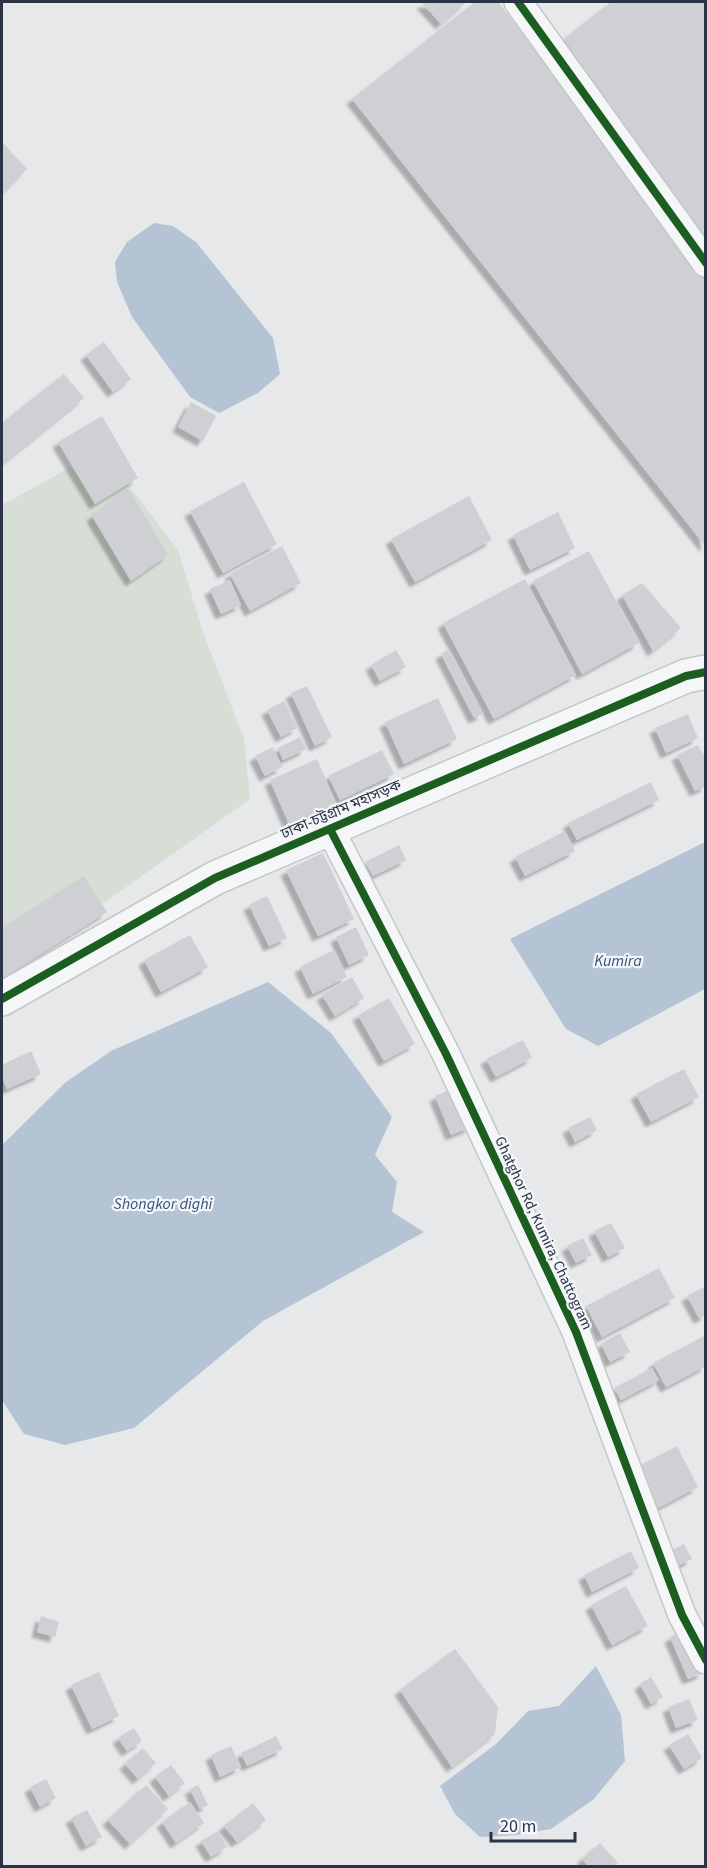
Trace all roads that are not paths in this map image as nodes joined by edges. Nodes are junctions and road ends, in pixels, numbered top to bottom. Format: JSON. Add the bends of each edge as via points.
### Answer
{"nodes":[{"id":1,"x":518,"y":2,"type":"edge"},
{"id":2,"x":705,"y":263,"type":"edge"},
{"id":3,"x":705,"y":672,"type":"edge"},
{"id":4,"x":330,"y":829,"type":"junction"},
{"id":5,"x":2,"y":999,"type":"edge"},
{"id":6,"x":705,"y":1660,"type":"edge"}],
"edges":[{"from":1,"to":2,"type":"street"},
{"from":3,"to":4,"type":"street","name":"ঢাকা-চট্টগ্রাম মহাসড়ক","via":[[686,676]]},
{"from":4,"to":5,"type":"street","name":"ঢাকা-চট্টগ্রাম মহাসড়ক","via":[[215,878]]},
{"from":4,"to":6,"type":"street","name":"Ghatghor Rd, Kumira, Chattogram","via":[[446,1054],[576,1332],[681,1615]]}]}
